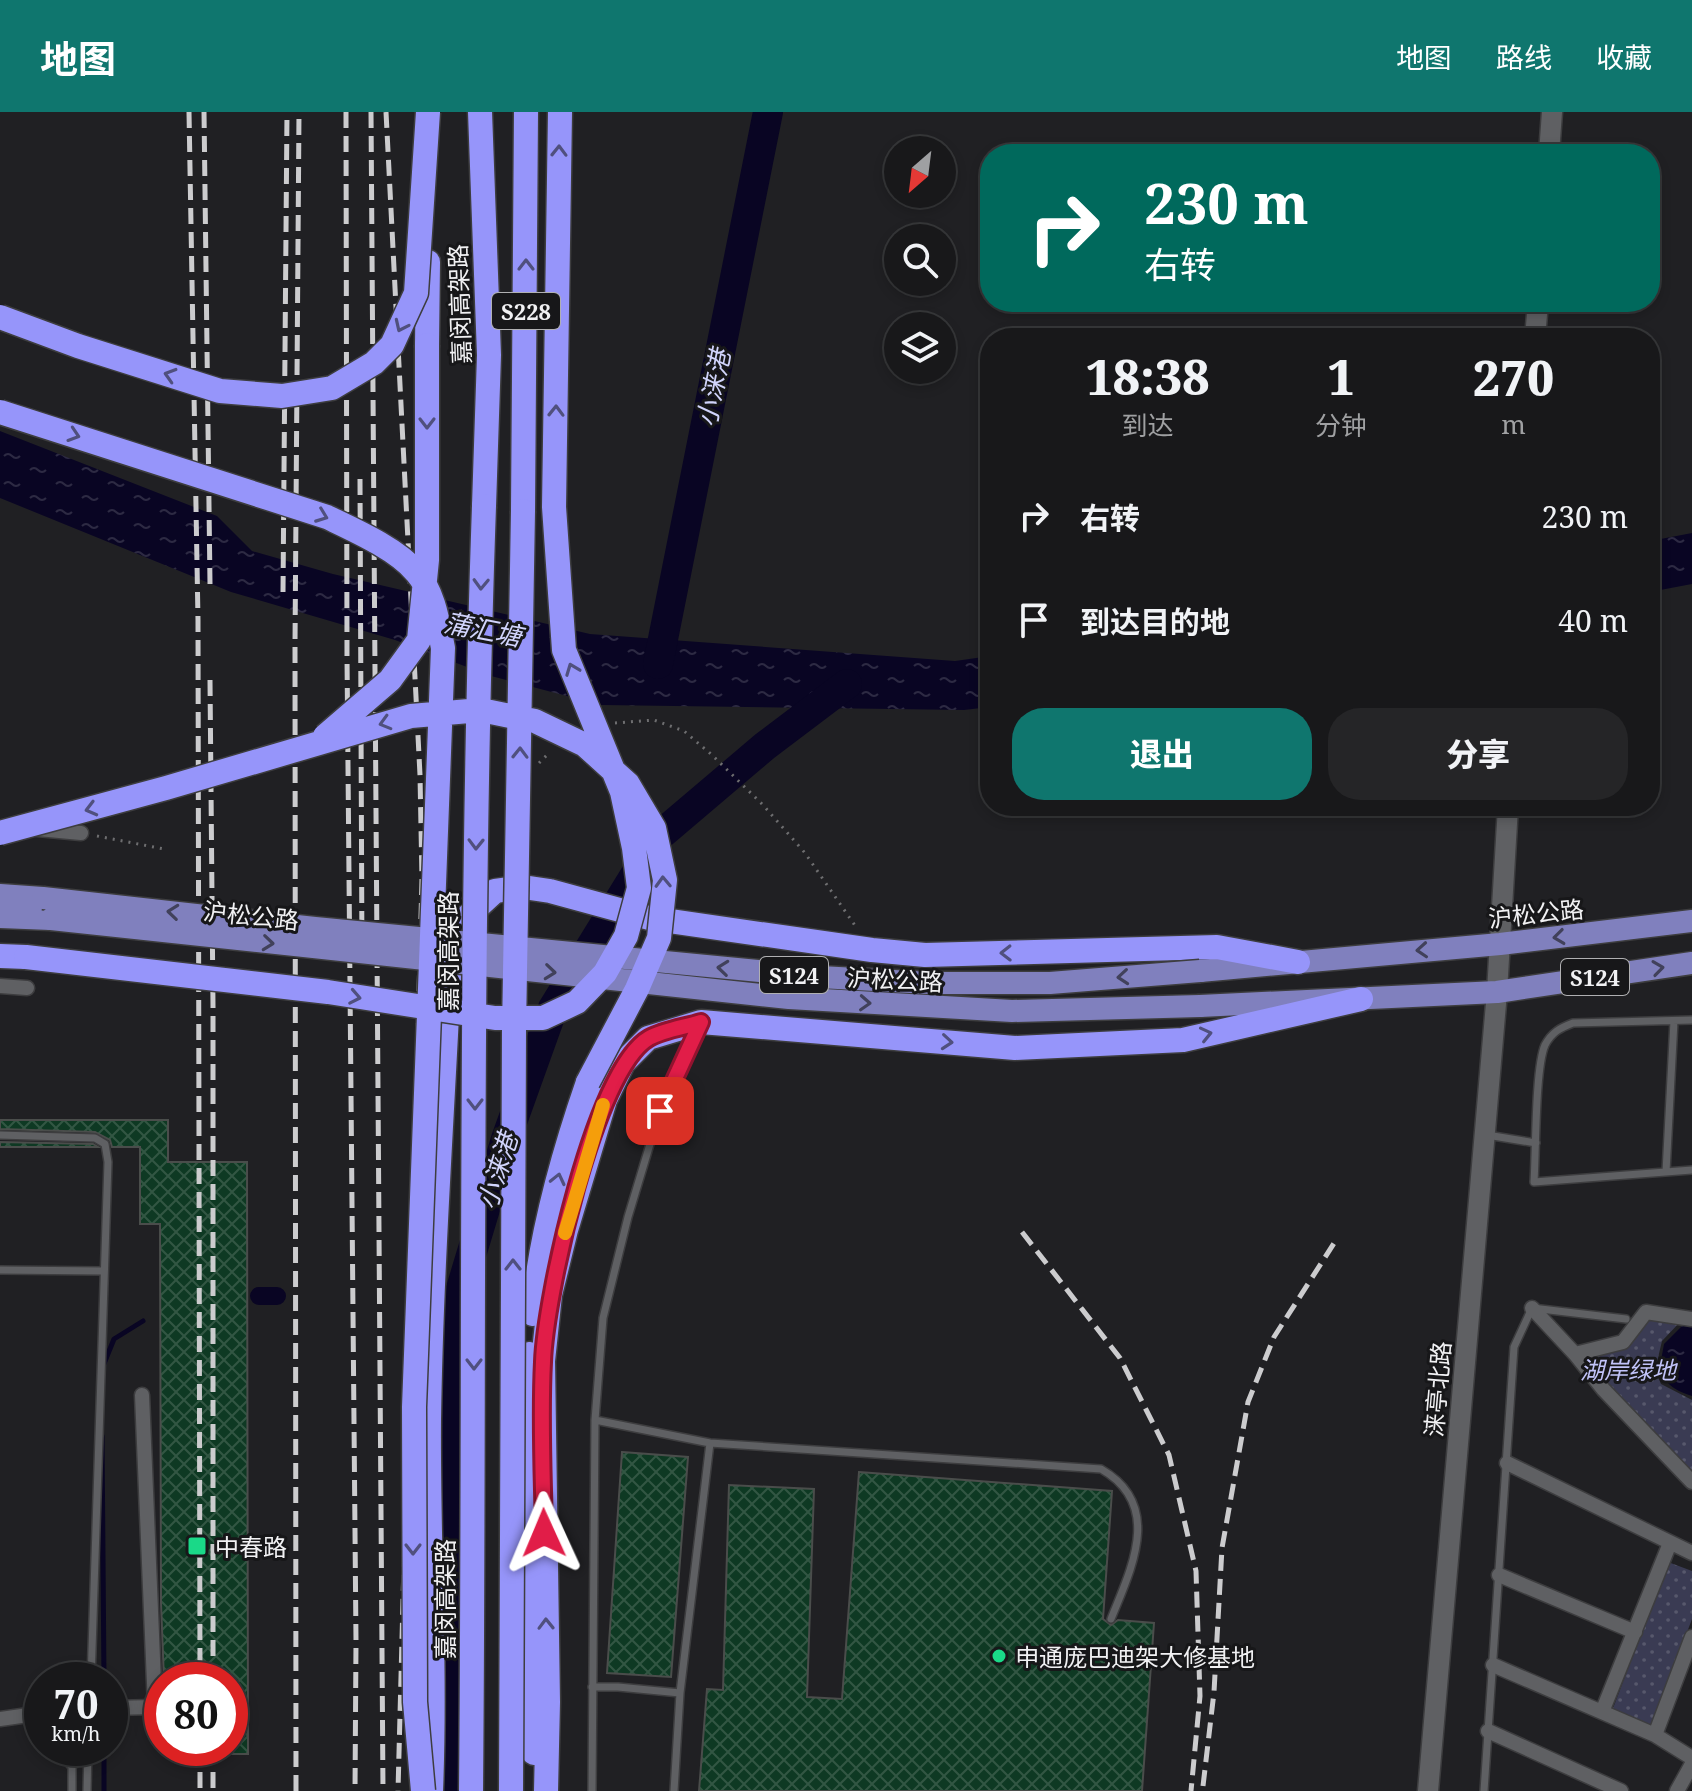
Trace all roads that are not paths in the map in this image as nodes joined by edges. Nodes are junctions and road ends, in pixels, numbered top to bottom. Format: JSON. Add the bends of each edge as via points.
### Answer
{"nodes":[{"id":1,"x":428,"y":112,"type":"edge"},
{"id":2,"x":480,"y":112,"type":"edge"},
{"id":3,"x":526,"y":112,"type":"edge"},
{"id":4,"x":560,"y":112,"type":"edge"},
{"id":5,"x":1552,"y":112,"type":"edge"},
{"id":6,"x":1550,"y":144,"type":"edge"},
{"id":7,"x":0,"y":317,"type":"edge"},
{"id":8,"x":0,"y":412,"type":"edge"},
{"id":9,"x":317,"y":742,"type":"junction"},
{"id":10,"x":1507,"y":816,"type":"edge"},
{"id":11,"x":0,"y":824,"type":"edge"},
{"id":12,"x":0,"y":833,"type":"edge"},
{"id":13,"x":81,"y":833,"type":"road end"},
{"id":14,"x":0,"y":895,"type":"edge"},
{"id":15,"x":0,"y":917,"type":"edge"},
{"id":16,"x":1692,"y":921,"type":"edge"},
{"id":17,"x":1500,"y":944,"type":"junction"},
{"id":18,"x":0,"y":956,"type":"edge"},
{"id":19,"x":1298,"y":962,"type":"junction"},
{"id":20,"x":1692,"y":963,"type":"edge"},
{"id":21,"x":0,"y":986,"type":"edge"},
{"id":22,"x":27,"y":988,"type":"dead end"},
{"id":23,"x":1497,"y":992,"type":"junction"},
{"id":24,"x":1361,"y":999,"type":"junction"},
{"id":25,"x":1692,"y":1020,"type":"edge"},
{"id":26,"x":1674,"y":1021,"type":"junction"},
{"id":27,"x":701,"y":1022,"type":"junction"},
{"id":28,"x":0,"y":1135,"type":"edge"},
{"id":29,"x":1485,"y":1135,"type":"junction"},
{"id":30,"x":1536,"y":1143,"type":"junction"},
{"id":31,"x":1692,"y":1170,"type":"edge"},
{"id":32,"x":1666,"y":1172,"type":"junction"},
{"id":33,"x":0,"y":1270,"type":"edge"},
{"id":34,"x":104,"y":1271,"type":"junction"},
{"id":35,"x":1532,"y":1308,"type":"junction"},
{"id":36,"x":1626,"y":1319,"type":"dead end"},
{"id":37,"x":1692,"y":1319,"type":"edge"},
{"id":38,"x":1575,"y":1354,"type":"junction"},
{"id":39,"x":142,"y":1395,"type":"dead end"},
{"id":40,"x":595,"y":1420,"type":"junction"},
{"id":41,"x":710,"y":1443,"type":"junction"},
{"id":42,"x":1507,"y":1463,"type":"junction"},
{"id":43,"x":1692,"y":1482,"type":"edge"},
{"id":44,"x":1670,"y":1543,"type":"junction"},
{"id":45,"x":1692,"y":1553,"type":"edge"},
{"id":46,"x":1499,"y":1575,"type":"junction"},
{"id":47,"x":1111,"y":1619,"type":"dead end"},
{"id":48,"x":1635,"y":1632,"type":"junction"},
{"id":49,"x":1692,"y":1637,"type":"edge"},
{"id":50,"x":1689,"y":1656,"type":"edge"},
{"id":51,"x":92,"y":1662,"type":"edge"},
{"id":52,"x":1493,"y":1665,"type":"junction"},
{"id":53,"x":592,"y":1687,"type":"junction"},
{"id":54,"x":680,"y":1693,"type":"junction"},
{"id":55,"x":128,"y":1707,"type":"edge"},
{"id":56,"x":1602,"y":1712,"type":"junction"},
{"id":57,"x":24,"y":1716,"type":"edge"},
{"id":58,"x":0,"y":1719,"type":"edge"},
{"id":59,"x":1488,"y":1731,"type":"junction"},
{"id":60,"x":1655,"y":1735,"type":"junction"},
{"id":61,"x":1692,"y":1758,"type":"edge"},
{"id":62,"x":1692,"y":1764,"type":"edge"},
{"id":63,"x":71,"y":1766,"type":"edge"},
{"id":64,"x":88,"y":1766,"type":"edge"},
{"id":65,"x":72,"y":1791,"type":"edge"},
{"id":66,"x":87,"y":1791,"type":"edge"},
{"id":67,"x":423,"y":1791,"type":"edge"},
{"id":68,"x":431,"y":1791,"type":"edge"},
{"id":69,"x":471,"y":1791,"type":"edge"},
{"id":70,"x":511,"y":1791,"type":"edge"},
{"id":71,"x":539,"y":1791,"type":"edge"},
{"id":72,"x":546,"y":1791,"type":"edge"},
{"id":73,"x":592,"y":1791,"type":"edge"},
{"id":74,"x":674,"y":1791,"type":"edge"},
{"id":75,"x":1428,"y":1791,"type":"edge"},
{"id":76,"x":1484,"y":1791,"type":"edge"},
{"id":77,"x":1621,"y":1791,"type":"edge"},
{"id":78,"x":1677,"y":1791,"type":"edge"}],
"edges":[{"from":1,"to":7,"type":"highway","one_way":true,"bridge":true,"via":[[416,293],[392,345],[374,363],[332,388],[282,396],[220,391]]},
{"from":1,"to":9,"type":"highway","one_way":true,"bridge":true,"via":[[427,560],[419,640],[390,680]]},
{"from":2,"to":69,"type":"highway","name":"嘉闵高架路","number":"S228","one_way":true,"bridge":true,"via":[[489,355],[477,714]]},
{"from":70,"to":3,"type":"highway","number":"S228","one_way":true,"bridge":true},
{"from":18,"to":4,"type":"highway","one_way":true,"bridge":true,"via":[[328,992],[495,1018],[543,1018],[577,1002],[605,973],[626,936],[639,888],[622,792],[564,650],[554,507]]},
{"from":5,"to":6,"type":"street"},
{"from":8,"to":67,"type":"highway","one_way":true,"bridge":true,"via":[[327,517],[374,539],[417,572],[434,606],[443,648],[414,1421],[415,1702]]},
{"from":9,"to":12,"type":"highway","one_way":true,"bridge":true},
{"from":71,"to":9,"type":"highway","one_way":true,"bridge":true,"via":[[529,1702],[525,1401],[536,1276],[566,1144],[588,1082],[659,938],[665,880],[654,828],[628,784],[585,745],[535,721],[481,710],[411,716]]},
{"from":10,"to":17,"type":"street","name":"涞亭北路"},
{"from":11,"to":13,"type":"street"},
{"from":19,"to":14,"type":"main road","name":"沪松公路","number":"S124","one_way":true,"bridge":true,"via":[[1050,983],[930,983],[820,977]]},
{"from":15,"to":24,"type":"main road","name":"沪松公路","number":"S124","one_way":true,"bridge":true,"via":[[789,998],[1012,1011]]},
{"from":16,"to":17,"type":"main road","name":"沪松公路","number":"S124","one_way":true},
{"from":17,"to":19,"type":"main road","name":"沪松公路","number":"S124","one_way":true},
{"from":17,"to":23,"type":"street","name":"涞亭北路"},
{"from":19,"to":68,"type":"highway","one_way":true,"via":[[1217,947],[925,955],[872,950],[649,918],[523,887],[495,891],[469,915],[455,952],[448,996],[430,1372],[435,1703]]},
{"from":23,"to":20,"type":"main road","name":"沪松公路","number":"S124","one_way":true},
{"from":21,"to":22,"type":"street"},
{"from":23,"to":24,"type":"main road","name":"沪松公路","number":"S124"},
{"from":23,"to":29,"type":"street","name":"涞亭北路"},
{"from":27,"to":24,"type":"highway","one_way":true,"via":[[1015,1048],[1183,1040]]},
{"from":25,"to":26,"type":"lane"},
{"from":26,"to":30,"type":"lane","via":[[1573,1023],[1557,1029],[1545,1046],[1541,1067]]},
{"from":26,"to":32,"type":"lane"},
{"from":27,"to":40,"type":"lane","via":[[660,1111],[628,1217],[603,1318]]},
{"from":72,"to":27,"type":"highway","one_way":true,"via":[[543,1361],[550,1295],[605,1100],[623,1063],[648,1038]]},
{"from":28,"to":34,"type":"lane","via":[[95,1138],[105,1144]]},
{"from":29,"to":30,"type":"lane"},
{"from":29,"to":75,"type":"street","name":"涞亭北路"},
{"from":30,"to":32,"type":"lane","via":[[1534,1182]]},
{"from":31,"to":32,"type":"lane"},
{"from":33,"to":34,"type":"lane"},
{"from":34,"to":51,"type":"lane"},
{"from":35,"to":36,"type":"lane"},
{"from":35,"to":38,"type":"street"},
{"from":35,"to":42,"type":"lane","via":[[1514,1347]]},
{"from":37,"to":38,"type":"street","via":[[1646,1312],[1623,1342]]},
{"from":38,"to":43,"type":"street"},
{"from":39,"to":55,"type":"street","via":[[155,1707]]},
{"from":40,"to":41,"type":"lane"},
{"from":40,"to":53,"type":"lane"},
{"from":41,"to":47,"type":"lane","via":[[1101,1469],[1119,1479],[1129,1495],[1139,1537]]},
{"from":41,"to":54,"type":"lane"},
{"from":42,"to":44,"type":"street"},
{"from":42,"to":46,"type":"lane"},
{"from":44,"to":45,"type":"street"},
{"from":44,"to":48,"type":"street"},
{"from":46,"to":48,"type":"street"},
{"from":46,"to":52,"type":"lane"},
{"from":48,"to":56,"type":"street"},
{"from":49,"to":50,"type":"street"},
{"from":50,"to":60,"type":"street"},
{"from":52,"to":56,"type":"street"},
{"from":52,"to":59,"type":"lane"},
{"from":53,"to":54,"type":"lane"},
{"from":53,"to":73,"type":"lane"},
{"from":54,"to":74,"type":"lane"},
{"from":56,"to":60,"type":"street"},
{"from":57,"to":58,"type":"street"},
{"from":59,"to":76,"type":"lane"},
{"from":59,"to":77,"type":"street"},
{"from":60,"to":61,"type":"street"},
{"from":62,"to":78,"type":"street"},
{"from":63,"to":65,"type":"lane"},
{"from":64,"to":66,"type":"lane"}]}
